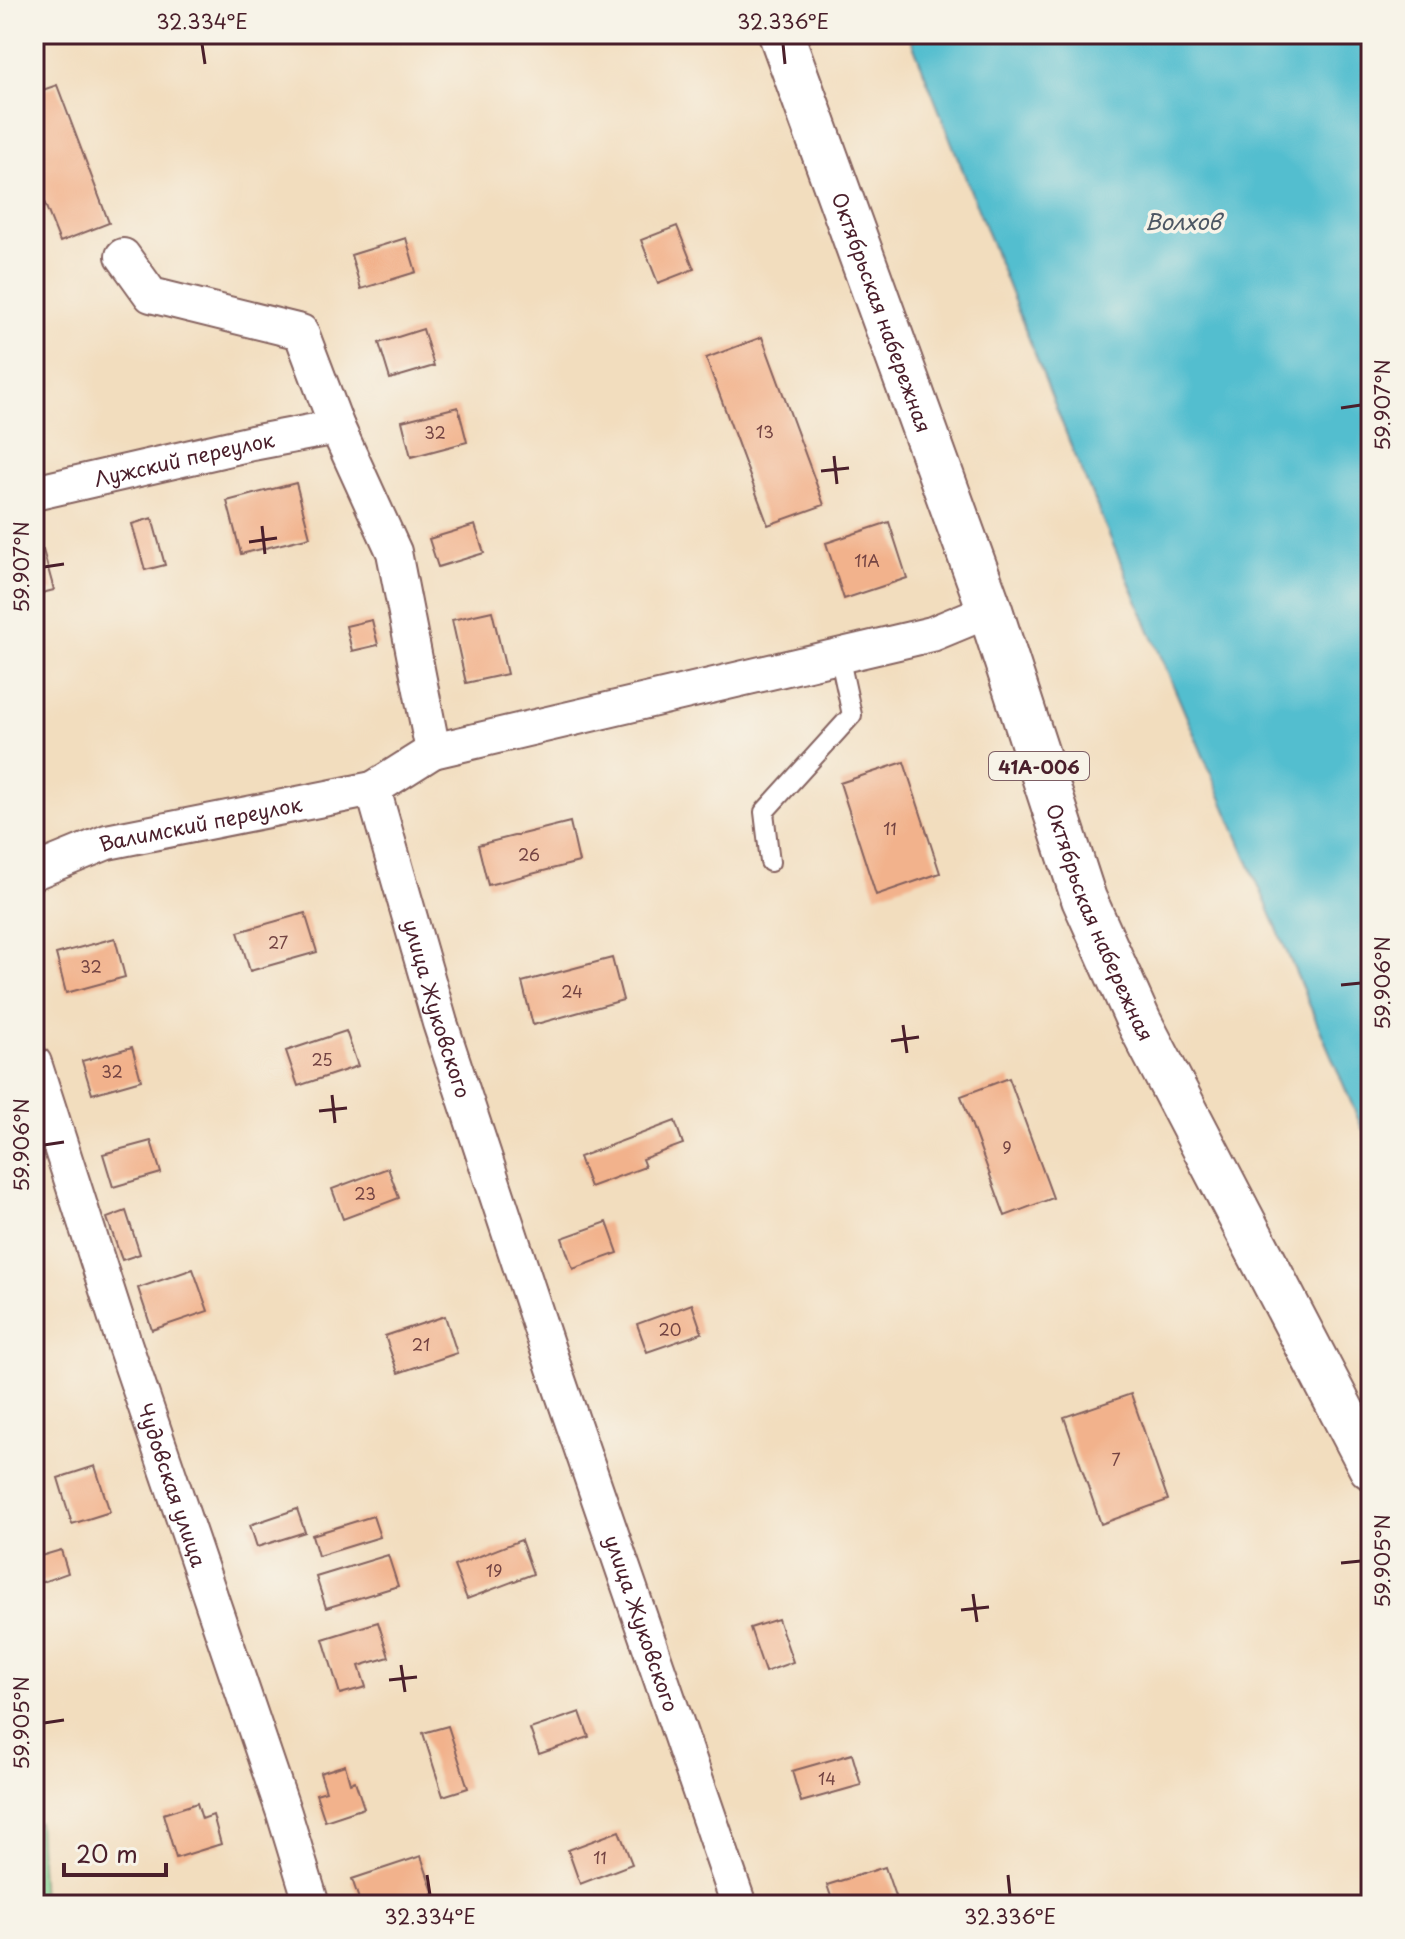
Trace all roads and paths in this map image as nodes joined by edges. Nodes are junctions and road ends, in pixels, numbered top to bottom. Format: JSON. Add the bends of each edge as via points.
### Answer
{"nodes":[{"id":1,"x":781,"y":34,"type":"edge"},
{"id":2,"x":123,"y":256,"type":"dead end"},
{"id":3,"x":337,"y":427,"type":"junction"},
{"id":4,"x":34,"y":493,"type":"edge"},
{"id":5,"x":990,"y":610,"type":"junction"},
{"id":6,"x":839,"y":655,"type":"junction"},
{"id":7,"x":433,"y":751,"type":"junction"},
{"id":8,"x":373,"y":789,"type":"junction"},
{"id":9,"x":770,"y":862,"type":"dead end"},
{"id":10,"x":34,"y":872,"type":"edge"},
{"id":11,"x":34,"y":1063,"type":"edge"},
{"id":12,"x":1371,"y":1467,"type":"edge"},
{"id":13,"x":312,"y":1905,"type":"edge"},
{"id":14,"x":739,"y":1905,"type":"edge"}],
"edges":[{"from":1,"to":5,"type":"main road","name":"Октябрьская набережная","number":"41А-006"},
{"from":2,"to":3,"type":"street","via":[[151,295],[301,332]]},
{"from":3,"to":4,"type":"street","name":"Лужский переулок"},
{"from":3,"to":7,"type":"street","via":[[394,552]]},
{"from":5,"to":6,"type":"street","via":[[932,634]]},
{"from":5,"to":12,"type":"main road","name":"Октябрьская набережная","number":"41А-006","via":[[1084,899],[1139,1022]]},
{"from":6,"to":7,"type":"street"},
{"from":6,"to":9,"type":"lane","via":[[852,715],[764,812]]},
{"from":7,"to":8,"type":"street"},
{"from":8,"to":10,"type":"street","name":"Валимский переулок","via":[[107,842]]},
{"from":8,"to":14,"type":"street","name":"улица Жуковского","via":[[440,1023]]},
{"from":11,"to":13,"type":"street","name":"Чудовская улица"}]}
